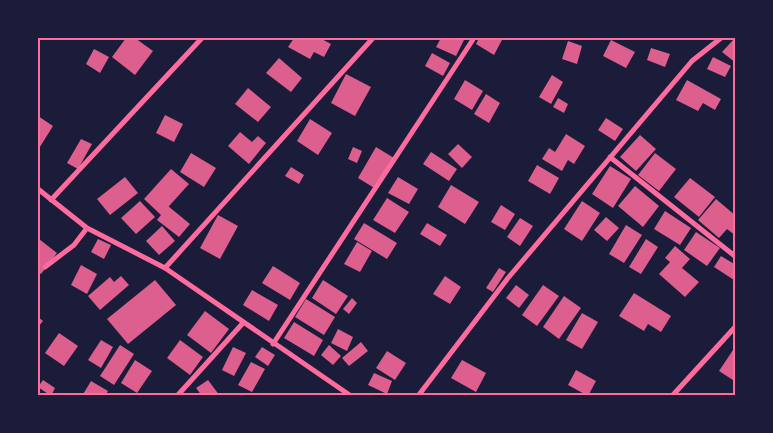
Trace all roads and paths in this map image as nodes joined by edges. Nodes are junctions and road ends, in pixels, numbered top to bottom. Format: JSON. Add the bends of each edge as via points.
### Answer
{"nodes":[{"id":1,"x":202,"y":38,"type":"edge"},
{"id":2,"x":373,"y":38,"type":"edge"},
{"id":3,"x":474,"y":38,"type":"edge"},
{"id":4,"x":721,"y":38,"type":"edge"},
{"id":5,"x":610,"y":157,"type":"junction"},
{"id":6,"x":38,"y":189,"type":"edge"},
{"id":7,"x":51,"y":200,"type":"junction"},
{"id":8,"x":87,"y":228,"type":"junction"},
{"id":9,"x":736,"y":257,"type":"edge"},
{"id":10,"x":44,"y":267,"type":"dead end"},
{"id":11,"x":165,"y":268,"type":"junction"},
{"id":12,"x":243,"y":324,"type":"junction"},
{"id":13,"x":736,"y":326,"type":"edge"},
{"id":14,"x":273,"y":344,"type":"junction"},
{"id":15,"x":177,"y":396,"type":"edge"},
{"id":16,"x":351,"y":396,"type":"edge"},
{"id":17,"x":418,"y":396,"type":"edge"},
{"id":18,"x":672,"y":396,"type":"edge"}],
"edges":[{"from":1,"to":7,"type":"street"},
{"from":2,"to":11,"type":"street"},
{"from":3,"to":14,"type":"street"},
{"from":4,"to":5,"type":"street","via":[[692,61]]},
{"from":5,"to":9,"type":"street"},
{"from":5,"to":17,"type":"street","via":[[508,278]]},
{"from":6,"to":7,"type":"street"},
{"from":7,"to":8,"type":"street"},
{"from":8,"to":10,"type":"street","via":[[74,245]]},
{"from":8,"to":11,"type":"street"},
{"from":11,"to":12,"type":"street"},
{"from":12,"to":14,"type":"street"},
{"from":12,"to":15,"type":"street"},
{"from":13,"to":18,"type":"street"},
{"from":14,"to":16,"type":"street"}]}
